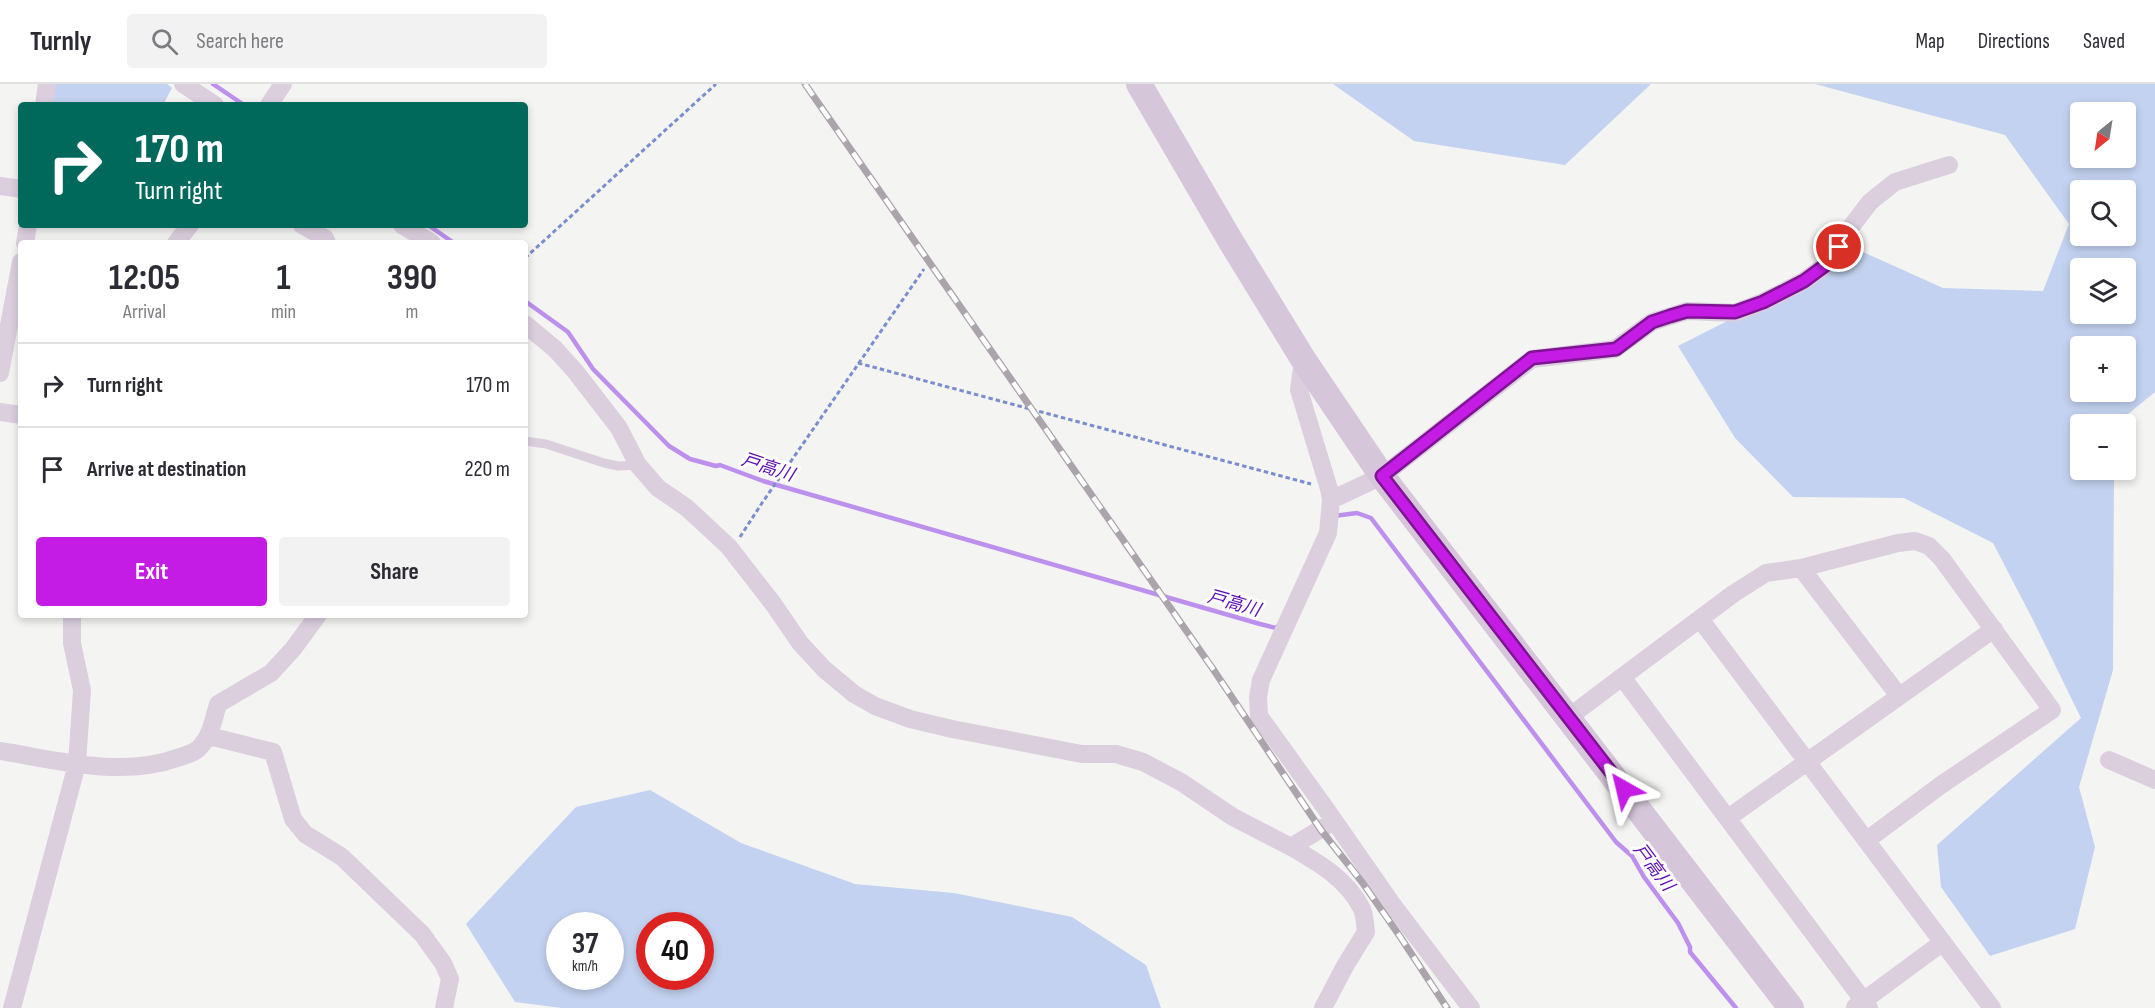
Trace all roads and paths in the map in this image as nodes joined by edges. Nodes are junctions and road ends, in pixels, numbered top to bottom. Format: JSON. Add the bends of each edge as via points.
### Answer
{"nodes":[{"id":1,"x":47,"y":84,"type":"edge"},
{"id":2,"x":183,"y":84,"type":"edge"},
{"id":3,"x":283,"y":84,"type":"edge"},
{"id":4,"x":716,"y":84,"type":"edge"},
{"id":5,"x":1138,"y":84,"type":"edge"},
{"id":6,"x":44,"y":102,"type":"edge"},
{"id":7,"x":210,"y":102,"type":"edge"},
{"id":8,"x":271,"y":102,"type":"edge"},
{"id":9,"x":1949,"y":165,"type":"dead end"},
{"id":10,"x":0,"y":186,"type":"edge"},
{"id":11,"x":18,"y":189,"type":"edge"},
{"id":12,"x":188,"y":228,"type":"edge"},
{"id":13,"x":307,"y":228,"type":"edge"},
{"id":14,"x":407,"y":228,"type":"edge"},
{"id":15,"x":178,"y":240,"type":"edge"},
{"id":16,"x":326,"y":240,"type":"edge"},
{"id":17,"x":427,"y":240,"type":"edge"},
{"id":18,"x":528,"y":255,"type":"edge"},
{"id":19,"x":924,"y":269,"type":"dead end"},
{"id":20,"x":18,"y":278,"type":"edge"},
{"id":21,"x":528,"y":326,"type":"edge"},
{"id":22,"x":1303,"y":359,"type":"junction"},
{"id":23,"x":858,"y":363,"type":"junction"},
{"id":24,"x":0,"y":373,"type":"edge"},
{"id":25,"x":0,"y":412,"type":"edge"},
{"id":26,"x":18,"y":415,"type":"edge"},
{"id":27,"x":528,"y":441,"type":"edge"},
{"id":28,"x":638,"y":465,"type":"junction"},
{"id":29,"x":1382,"y":476,"type":"junction"},
{"id":30,"x":1330,"y":495,"type":"junction"},
{"id":31,"x":729,"y":547,"type":"junction"},
{"id":32,"x":1801,"y":568,"type":"junction"},
{"id":33,"x":72,"y":618,"type":"edge"},
{"id":34,"x":316,"y":618,"type":"edge"},
{"id":35,"x":1700,"y":619,"type":"junction"},
{"id":36,"x":1994,"y":629,"type":"junction"},
{"id":37,"x":1622,"y":677,"type":"junction"},
{"id":38,"x":1899,"y":696,"type":"junction"},
{"id":39,"x":1569,"y":717,"type":"junction"},
{"id":40,"x":209,"y":736,"type":"junction"},
{"id":41,"x":0,"y":751,"type":"edge"},
{"id":42,"x":2109,"y":760,"type":"dead end"},
{"id":43,"x":1808,"y":761,"type":"junction"},
{"id":44,"x":77,"y":764,"type":"junction"},
{"id":45,"x":2155,"y":780,"type":"edge"},
{"id":46,"x":1728,"y":818,"type":"junction"},
{"id":47,"x":1334,"y":821,"type":"junction"},
{"id":48,"x":1867,"y":840,"type":"junction"},
{"id":49,"x":1292,"y":847,"type":"junction"},
{"id":50,"x":1944,"y":942,"type":"junction"},
{"id":51,"x":1862,"y":1005,"type":"edge"},
{"id":52,"x":12,"y":1008,"type":"edge"},
{"id":53,"x":444,"y":1008,"type":"edge"},
{"id":54,"x":1323,"y":1008,"type":"edge"},
{"id":55,"x":1471,"y":1008,"type":"edge"},
{"id":56,"x":1791,"y":1008,"type":"edge"},
{"id":57,"x":1992,"y":1008,"type":"edge"}],
"edges":[{"from":1,"to":6,"type":"street"},
{"from":2,"to":7,"type":"street"},
{"from":3,"to":8,"type":"street"},
{"from":4,"to":18,"type":"path"},
{"from":5,"to":22,"type":"street"},
{"from":9,"to":29,"type":"street","via":[[1894,182],[1870,202],[1831,261],[1804,281],[1735,312],[1687,311],[1652,322],[1616,349],[1532,358]]},
{"from":10,"to":11,"type":"street"},
{"from":12,"to":15,"type":"street"},
{"from":13,"to":16,"type":"street"},
{"from":14,"to":17,"type":"street"},
{"from":19,"to":23,"type":"path"},
{"from":20,"to":24,"type":"street"},
{"from":21,"to":28,"type":"street","via":[[575,371],[619,428]]},
{"from":22,"to":29,"type":"street"},
{"from":22,"to":30,"type":"street","via":[[1299,390]]},
{"from":23,"to":30,"type":"path"},
{"from":23,"to":31,"type":"path","via":[[743,535]]},
{"from":25,"to":26,"type":"street"},
{"from":27,"to":28,"type":"lane","via":[[618,466]]},
{"from":28,"to":31,"type":"street","via":[[658,488],[687,508]]},
{"from":29,"to":30,"type":"street"},
{"from":29,"to":39,"type":"street"},
{"from":30,"to":47,"type":"street","via":[[1328,533],[1261,680],[1258,697],[1259,716]]},
{"from":31,"to":49,"type":"street","via":[[824,669],[875,706],[952,729],[1082,754],[1116,754],[1143,762],[1233,817]]},
{"from":32,"to":35,"type":"street","via":[[1766,573]]},
{"from":32,"to":36,"type":"street","via":[[1898,543],[1922,543],[1942,559]]},
{"from":32,"to":38,"type":"street"},
{"from":33,"to":44,"type":"street","via":[[72,643],[82,690]]},
{"from":34,"to":40,"type":"street","via":[[271,673],[218,704]]},
{"from":35,"to":37,"type":"street"},
{"from":35,"to":43,"type":"street"},
{"from":36,"to":38,"type":"street"},
{"from":36,"to":48,"type":"street","via":[[2052,710]]},
{"from":37,"to":39,"type":"street"},
{"from":37,"to":46,"type":"street"},
{"from":38,"to":43,"type":"street"},
{"from":39,"to":56,"type":"street"},
{"from":40,"to":44,"type":"street","via":[[196,751],[151,764]]},
{"from":40,"to":53,"type":"street","via":[[273,752],[293,819],[305,834],[342,857],[422,934],[443,963],[450,979]]},
{"from":41,"to":44,"type":"street"},
{"from":42,"to":45,"type":"street"},
{"from":43,"to":46,"type":"street"},
{"from":43,"to":48,"type":"street"},
{"from":44,"to":52,"type":"street"},
{"from":46,"to":51,"type":"street"},
{"from":47,"to":49,"type":"street"},
{"from":47,"to":55,"type":"street"},
{"from":48,"to":50,"type":"street"},
{"from":49,"to":54,"type":"street","via":[[1343,882],[1362,910],[1366,932]]},
{"from":50,"to":51,"type":"street"},
{"from":50,"to":57,"type":"street"}]}
